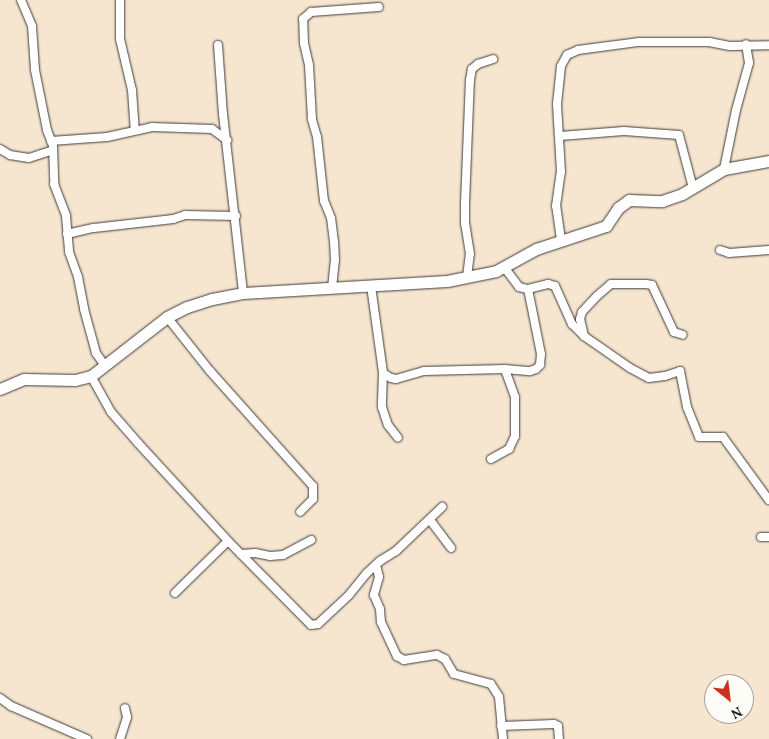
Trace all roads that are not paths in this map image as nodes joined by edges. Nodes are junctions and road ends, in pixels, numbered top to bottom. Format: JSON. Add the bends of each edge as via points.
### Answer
{"nodes":[{"id":1,"x":21,"y":0,"type":"edge"},
{"id":2,"x":120,"y":0,"type":"edge"},
{"id":3,"x":379,"y":7,"type":"dead end"},
{"id":4,"x":746,"y":44,"type":"junction"},
{"id":5,"x":769,"y":44,"type":"edge"},
{"id":6,"x":218,"y":45,"type":"dead end"},
{"id":7,"x":493,"y":59,"type":"dead end"},
{"id":8,"x":135,"y":129,"type":"junction"},
{"id":9,"x":560,"y":136,"type":"junction"},
{"id":10,"x":52,"y":140,"type":"junction"},
{"id":11,"x":227,"y":140,"type":"junction"},
{"id":12,"x":0,"y":149,"type":"edge"},
{"id":13,"x":53,"y":150,"type":"junction"},
{"id":14,"x":769,"y":161,"type":"edge"},
{"id":15,"x":724,"y":170,"type":"junction"},
{"id":16,"x":693,"y":188,"type":"junction"},
{"id":17,"x":236,"y":216,"type":"junction"},
{"id":18,"x":67,"y":234,"type":"junction"},
{"id":19,"x":561,"y":240,"type":"junction"},
{"id":20,"x":720,"y":250,"type":"dead end"},
{"id":21,"x":769,"y":250,"type":"edge"},
{"id":22,"x":504,"y":267,"type":"junction"},
{"id":23,"x":467,"y":277,"type":"junction"},
{"id":24,"x":371,"y":286,"type":"junction"},
{"id":25,"x":332,"y":288,"type":"junction"},
{"id":26,"x":528,"y":289,"type":"junction"},
{"id":27,"x":243,"y":293,"type":"junction"},
{"id":28,"x":167,"y":317,"type":"junction"},
{"id":29,"x":683,"y":335,"type":"dead end"},
{"id":30,"x":584,"y":336,"type":"junction"},
{"id":31,"x":105,"y":366,"type":"junction"},
{"id":32,"x":505,"y":369,"type":"junction"},
{"id":33,"x":384,"y":373,"type":"junction"},
{"id":34,"x":91,"y":376,"type":"junction"},
{"id":35,"x":0,"y":389,"type":"edge"},
{"id":36,"x":398,"y":438,"type":"dead end"},
{"id":37,"x":491,"y":459,"type":"dead end"},
{"id":38,"x":769,"y":500,"type":"edge"},
{"id":39,"x":442,"y":507,"type":"dead end"},
{"id":40,"x":300,"y":512,"type":"dead end"},
{"id":41,"x":430,"y":520,"type":"junction"},
{"id":42,"x":311,"y":540,"type":"dead end"},
{"id":43,"x":228,"y":542,"type":"junction"},
{"id":44,"x":451,"y":548,"type":"dead end"},
{"id":45,"x":241,"y":554,"type":"junction"},
{"id":46,"x":376,"y":565,"type":"junction"},
{"id":47,"x":175,"y":592,"type":"dead end"},
{"id":48,"x":0,"y":698,"type":"edge"},
{"id":49,"x":125,"y":708,"type":"dead end"},
{"id":50,"x":502,"y":726,"type":"junction"},
{"id":51,"x":86,"y":739,"type":"edge"},
{"id":52,"x":120,"y":739,"type":"edge"},
{"id":53,"x":503,"y":739,"type":"edge"},
{"id":54,"x":559,"y":739,"type":"edge"}],
"edges":[{"from":1,"to":10,"type":"street","via":[[32,26],[35,70]]},
{"from":2,"to":8,"type":"street","via":[[120,40],[132,90]]},
{"from":3,"to":25,"type":"street","via":[[311,12],[303,19],[312,119],[324,201],[331,218],[334,242]]},
{"from":4,"to":5,"type":"street"},
{"from":4,"to":9,"type":"street","via":[[639,42],[572,52],[561,66],[557,104]]},
{"from":4,"to":15,"type":"street","via":[[749,63]]},
{"from":6,"to":11,"type":"street"},
{"from":7,"to":23,"type":"street","via":[[472,69],[470,80],[465,210],[470,254]]},
{"from":8,"to":10,"type":"street","via":[[107,137]]},
{"from":8,"to":11,"type":"street","via":[[208,128]]},
{"from":9,"to":16,"type":"street","via":[[624,131],[679,135]]},
{"from":9,"to":19,"type":"street","via":[[562,172],[556,206]]},
{"from":10,"to":13,"type":"street"},
{"from":11,"to":17,"type":"street"},
{"from":12,"to":13,"type":"street","via":[[10,155],[29,158]]},
{"from":13,"to":18,"type":"street","via":[[54,184],[66,216]]},
{"from":14,"to":15,"type":"street"},
{"from":15,"to":16,"type":"street"},
{"from":16,"to":19,"type":"street","via":[[662,201],[629,200],[606,226]]},
{"from":17,"to":18,"type":"street","via":[[185,215]]},
{"from":17,"to":27,"type":"street"},
{"from":18,"to":31,"type":"street","via":[[96,353]]},
{"from":19,"to":22,"type":"street","via":[[536,249]]},
{"from":20,"to":21,"type":"street"},
{"from":22,"to":23,"type":"street"},
{"from":22,"to":26,"type":"street","via":[[516,286]]},
{"from":23,"to":24,"type":"street"},
{"from":24,"to":25,"type":"street"},
{"from":24,"to":33,"type":"street"},
{"from":25,"to":27,"type":"street"},
{"from":26,"to":30,"type":"street","via":[[556,286],[568,317]]},
{"from":26,"to":32,"type":"street","via":[[540,365],[530,371]]},
{"from":27,"to":28,"type":"street","via":[[187,306]]},
{"from":28,"to":31,"type":"street"},
{"from":28,"to":40,"type":"street","via":[[210,371],[313,486],[312,499]]},
{"from":29,"to":30,"type":"street","via":[[674,332],[652,285],[612,284],[582,312],[580,319]]},
{"from":30,"to":38,"type":"street","via":[[649,378],[680,371],[687,407],[699,437],[722,437]]},
{"from":31,"to":34,"type":"street"},
{"from":32,"to":33,"type":"street","via":[[424,371],[396,378]]},
{"from":32,"to":37,"type":"street","via":[[515,397],[515,436],[509,448]]},
{"from":33,"to":36,"type":"street","via":[[382,406],[388,425]]},
{"from":34,"to":35,"type":"street","via":[[75,380],[24,379]]},
{"from":34,"to":43,"type":"street","via":[[111,412]]},
{"from":39,"to":41,"type":"street"},
{"from":41,"to":44,"type":"street"},
{"from":41,"to":46,"type":"street"},
{"from":42,"to":45,"type":"street","via":[[282,556]]},
{"from":43,"to":45,"type":"street"},
{"from":43,"to":47,"type":"street"},
{"from":45,"to":46,"type":"street","via":[[311,625],[318,624]]},
{"from":46,"to":50,"type":"street","via":[[379,577],[374,594],[381,622],[397,656],[404,660],[438,655],[445,659],[454,674],[491,684],[499,697]]},
{"from":48,"to":51,"type":"street"},
{"from":49,"to":52,"type":"street"},
{"from":50,"to":53,"type":"street"},
{"from":50,"to":54,"type":"street","via":[[554,724],[558,726]]}]}
